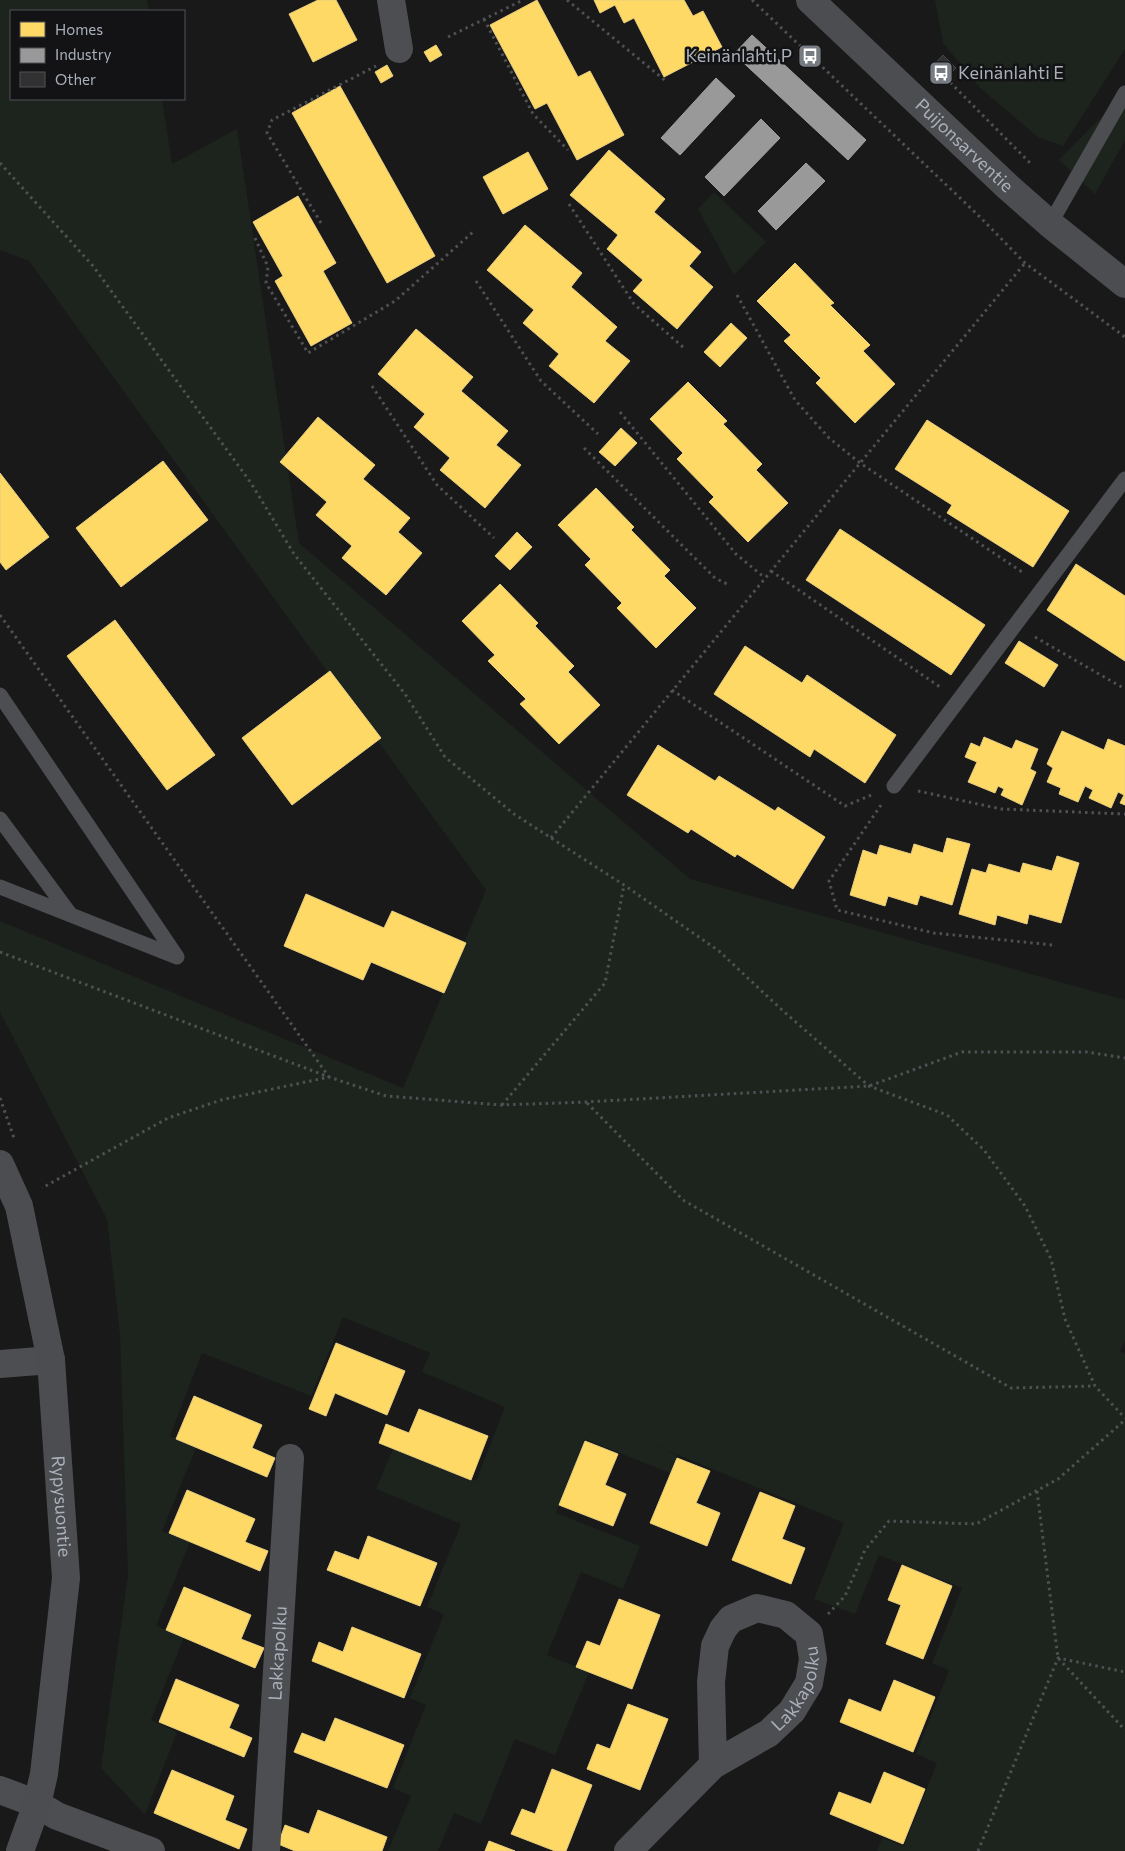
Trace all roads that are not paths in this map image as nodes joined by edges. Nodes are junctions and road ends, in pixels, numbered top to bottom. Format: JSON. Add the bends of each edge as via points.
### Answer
{"nodes":[{"id":1,"x":391,"y":0,"type":"edge"},
{"id":2,"x":810,"y":0,"type":"edge"},
{"id":3,"x":391,"y":56,"type":"road end"},
{"id":4,"x":1125,"y":93,"type":"edge"},
{"id":5,"x":1050,"y":224,"type":"junction"},
{"id":6,"x":1125,"y":284,"type":"edge"},
{"id":7,"x":1125,"y":479,"type":"edge"},
{"id":8,"x":0,"y":695,"type":"edge"},
{"id":9,"x":894,"y":786,"type":"road end"},
{"id":10,"x":0,"y":819,"type":"edge"},
{"id":11,"x":0,"y":887,"type":"edge"},
{"id":12,"x":70,"y":914,"type":"junction"},
{"id":13,"x":0,"y":1164,"type":"edge"},
{"id":14,"x":51,"y":1360,"type":"junction"},
{"id":15,"x":0,"y":1364,"type":"edge"},
{"id":16,"x":290,"y":1458,"type":"dead end"},
{"id":17,"x":713,"y":1765,"type":"junction"},
{"id":18,"x":0,"y":1790,"type":"edge"},
{"id":19,"x":37,"y":1804,"type":"junction"},
{"id":20,"x":20,"y":1851,"type":"edge"},
{"id":21,"x":151,"y":1851,"type":"edge"},
{"id":22,"x":266,"y":1851,"type":"edge"},
{"id":23,"x":628,"y":1851,"type":"edge"}],
"edges":[{"from":1,"to":3,"type":"street"},
{"from":2,"to":5,"type":"street","name":"Puijonsarventie"},
{"from":4,"to":5,"type":"lane"},
{"from":5,"to":6,"type":"street","name":"Puijonsarventie"},
{"from":7,"to":9,"type":"lane"},
{"from":8,"to":12,"type":"lane","via":[[177,957]]},
{"from":10,"to":12,"type":"lane"},
{"from":11,"to":12,"type":"lane"},
{"from":13,"to":14,"type":"street","name":"Rypysuontie","via":[[19,1206]]},
{"from":14,"to":15,"type":"street"},
{"from":14,"to":19,"type":"street","name":"Rypysuontie","via":[[66,1578],[44,1774]]},
{"from":16,"to":22,"type":"street","name":"Lakkapolku"},
{"from":17,"to":17,"type":"street","name":"Lakkapolku","via":[[770,1733],[792,1711],[809,1683],[813,1659],[809,1634],[786,1615],[757,1608],[731,1619],[723,1629],[715,1646],[711,1682]]},
{"from":17,"to":23,"type":"street","name":"Lakkapolku"},
{"from":18,"to":19,"type":"street"},
{"from":19,"to":20,"type":"street","name":"Rypysuontie"},
{"from":19,"to":21,"type":"street","via":[[57,1816]]}]}
